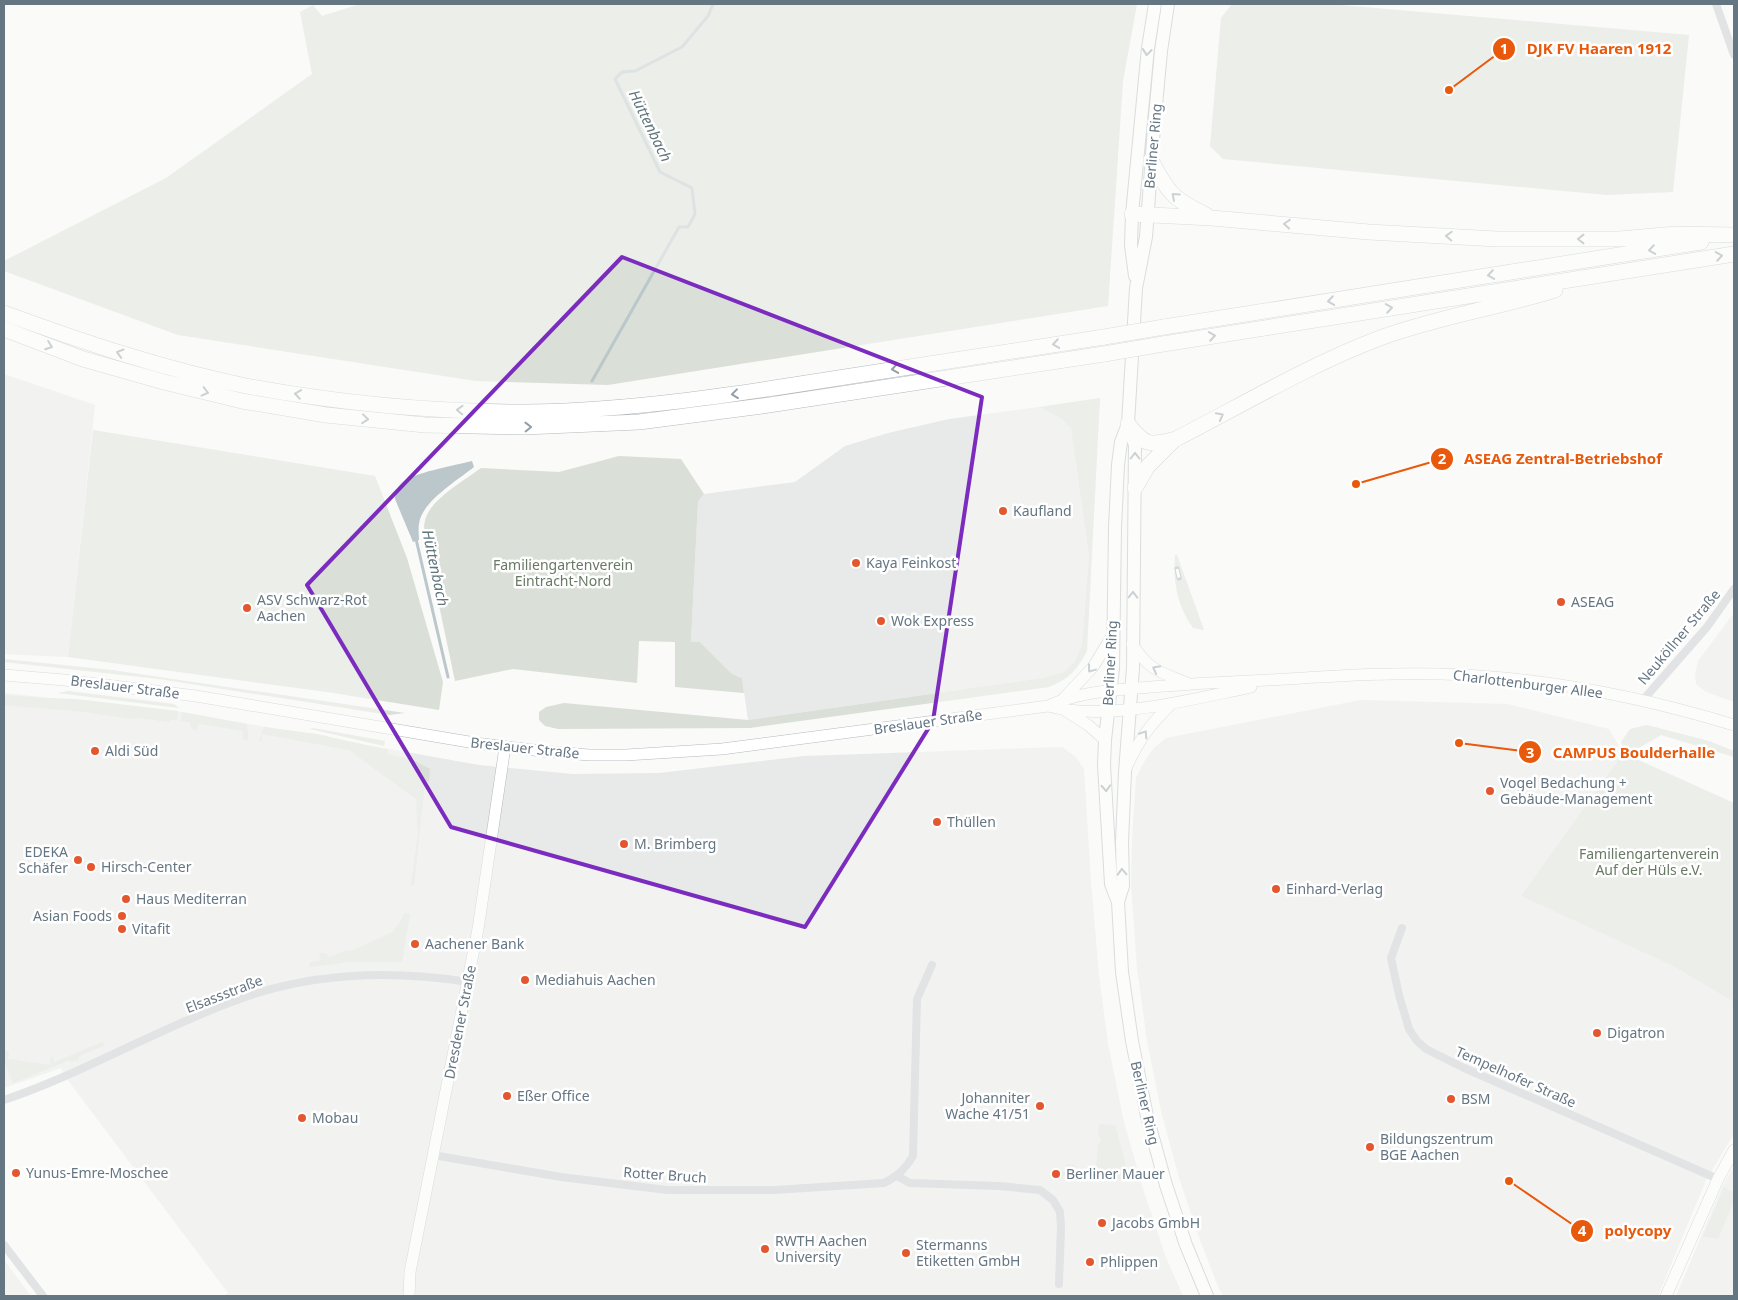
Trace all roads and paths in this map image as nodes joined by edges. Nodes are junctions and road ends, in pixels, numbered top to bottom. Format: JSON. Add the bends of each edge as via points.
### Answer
{"nodes":[{"id":1,"x":1155,"y":4,"type":"edge"},
{"id":2,"x":1168,"y":4,"type":"edge"},
{"id":3,"x":1716,"y":4,"type":"edge"},
{"id":4,"x":1734,"y":55,"type":"edge"},
{"id":5,"x":1151,"y":160,"type":"junction"},
{"id":6,"x":1140,"y":215,"type":"junction"},
{"id":7,"x":1212,"y":218,"type":"junction"},
{"id":8,"x":1734,"y":236,"type":"edge"},
{"id":9,"x":1734,"y":254,"type":"edge"},
{"id":10,"x":1602,"y":274,"type":"junction"},
{"id":11,"x":4,"y":313,"type":"edge"},
{"id":12,"x":4,"y":329,"type":"edge"},
{"id":13,"x":1128,"y":424,"type":"junction"},
{"id":14,"x":1176,"y":439,"type":"junction"},
{"id":15,"x":1135,"y":488,"type":"junction"},
{"id":16,"x":1734,"y":589,"type":"edge"},
{"id":17,"x":1112,"y":636,"type":"junction"},
{"id":18,"x":1132,"y":644,"type":"junction"},
{"id":19,"x":4,"y":675,"type":"edge"},
{"id":20,"x":1287,"y":679,"type":"junction"},
{"id":21,"x":1188,"y":684,"type":"junction"},
{"id":22,"x":1132,"y":688,"type":"junction"},
{"id":23,"x":1110,"y":690,"type":"junction"},
{"id":24,"x":1643,"y":700,"type":"junction"},
{"id":25,"x":1172,"y":703,"type":"junction"},
{"id":26,"x":1064,"y":704,"type":"junction"},
{"id":27,"x":1130,"y":708,"type":"junction"},
{"id":28,"x":1108,"y":710,"type":"junction"},
{"id":29,"x":1734,"y":725,"type":"edge"},
{"id":30,"x":1105,"y":740,"type":"junction"},
{"id":31,"x":505,"y":747,"type":"junction"},
{"id":32,"x":1125,"y":772,"type":"junction"},
{"id":33,"x":1118,"y":902,"type":"junction"},
{"id":34,"x":1402,"y":928,"type":"dead end"},
{"id":35,"x":932,"y":965,"type":"dead end"},
{"id":36,"x":468,"y":982,"type":"junction"},
{"id":37,"x":4,"y":1100,"type":"edge"},
{"id":38,"x":1734,"y":1150,"type":"edge"},
{"id":39,"x":433,"y":1155,"type":"junction"},
{"id":40,"x":897,"y":1176,"type":"junction"},
{"id":41,"x":1718,"y":1179,"type":"junction"},
{"id":42,"x":4,"y":1245,"type":"edge"},
{"id":43,"x":1059,"y":1284,"type":"dead end"},
{"id":44,"x":43,"y":1296,"type":"edge"},
{"id":45,"x":409,"y":1296,"type":"edge"},
{"id":46,"x":1208,"y":1296,"type":"edge"},
{"id":47,"x":1666,"y":1296,"type":"edge"}],
"edges":[{"from":1,"to":6,"type":"main road","name":"Berliner Ring","one_way":true,"via":[[1148,48]]},
{"from":2,"to":5,"type":"main road","name":"Berliner Ring"},
{"from":3,"to":4,"type":"street"},
{"from":5,"to":6,"type":"main road","name":"Berliner Ring"},
{"from":7,"to":5,"type":"highway","one_way":true,"via":[[1172,195]]},
{"from":6,"to":7,"type":"highway"},
{"from":6,"to":13,"type":"main road","name":"Berliner Ring","via":[[1146,237],[1136,288]]},
{"from":8,"to":7,"type":"highway","one_way":true,"via":[[1676,234],[1618,240],[1497,239]]},
{"from":8,"to":11,"type":"highway","one_way":true,"bridge":true,"via":[[759,391],[639,406],[526,412],[428,409],[245,386],[87,344]]},
{"from":10,"to":9,"type":"highway","one_way":true},
{"from":12,"to":10,"type":"highway","one_way":true,"bridge":true,"via":[[83,358],[242,401],[326,415],[425,425],[525,427],[639,422],[762,406]]},
{"from":14,"to":10,"type":"highway","one_way":true,"via":[[1336,357],[1381,338],[1443,318],[1540,295]]},
{"from":13,"to":14,"type":"highway","via":[[1145,442],[1157,444]]},
{"from":15,"to":13,"type":"main road","name":"Berliner Ring","one_way":true,"via":[[1136,445]]},
{"from":13,"to":17,"type":"main road","name":"Berliner Ring","via":[[1121,442],[1118,465]]},
{"from":14,"to":15,"type":"highway","via":[[1148,466]]},
{"from":18,"to":15,"type":"main road","name":"Berliner Ring","one_way":true},
{"from":16,"to":24,"type":"street","name":"Neuköllner Straße","via":[[1707,627]]},
{"from":17,"to":23,"type":"main road","name":"Berliner Ring"},
{"from":17,"to":26,"type":"street","one_way":true},
{"from":21,"to":18,"type":"street","one_way":true,"via":[[1152,668],[1142,660]]},
{"from":18,"to":22,"type":"main road","name":"Berliner Ring"},
{"from":19,"to":31,"type":"street","name":"Breslauer Straße","via":[[196,696]]},
{"from":20,"to":21,"type":"street","name":"Charlottenburger Allee"},
{"from":20,"to":24,"type":"street","name":"Charlottenburger Allee","via":[[1388,674],[1483,676]]},
{"from":20,"to":25,"type":"street","name":"Charlottenburger Allee"},
{"from":21,"to":22,"type":"street","name":"Charlottenburger Allee"},
{"from":22,"to":23,"type":"street","name":"Breslauer Straße"},
{"from":22,"to":27,"type":"main road","name":"Berliner Ring"},
{"from":23,"to":26,"type":"street","name":"Breslauer Straße"},
{"from":23,"to":28,"type":"main road","name":"Berliner Ring"},
{"from":24,"to":29,"type":"street","name":"Charlottenburger Allee"},
{"from":25,"to":27,"type":"street","name":"Charlottenburger Allee"},
{"from":32,"to":25,"type":"street","one_way":true,"via":[[1144,733]]},
{"from":26,"to":28,"type":"street","name":"Breslauer Straße","via":[[1086,711]]},
{"from":26,"to":30,"type":"street"},
{"from":26,"to":31,"type":"street","name":"Breslauer Straße","via":[[722,749],[589,755]]},
{"from":27,"to":28,"type":"street","name":"Charlottenburger Allee"},
{"from":27,"to":32,"type":"main road","name":"Berliner Ring"},
{"from":28,"to":30,"type":"main road","name":"Berliner Ring"},
{"from":30,"to":33,"type":"main road","name":"Berliner Ring","one_way":true,"via":[[1111,884]]},
{"from":31,"to":36,"type":"street","name":"Dresdener Straße"},
{"from":33,"to":32,"type":"main road","name":"Berliner Ring","one_way":true,"via":[[1123,886]]},
{"from":33,"to":46,"type":"main road","name":"Berliner Ring","via":[[1123,981],[1147,1116],[1186,1245]]},
{"from":34,"to":41,"type":"street","name":"Tempelhofer Straße","via":[[1391,958],[1409,1029],[1426,1049]]},
{"from":35,"to":40,"type":"street","via":[[918,999],[913,1156]]},
{"from":36,"to":37,"type":"street","name":"Elsassstraße","via":[[360,975],[271,989],[226,1004]]},
{"from":36,"to":39,"type":"street","name":"Dresdener Straße"},
{"from":38,"to":41,"type":"street"},
{"from":39,"to":40,"type":"street","name":"Rotter Bruch","via":[[561,1177],[667,1190],[774,1190],[859,1185],[884,1183]]},
{"from":39,"to":45,"type":"street","name":"Dresdener Straße","via":[[410,1272]]},
{"from":40,"to":43,"type":"street","via":[[910,1183],[1040,1190],[1053,1200],[1060,1212]]},
{"from":41,"to":47,"type":"street"},
{"from":42,"to":44,"type":"street"}]}
